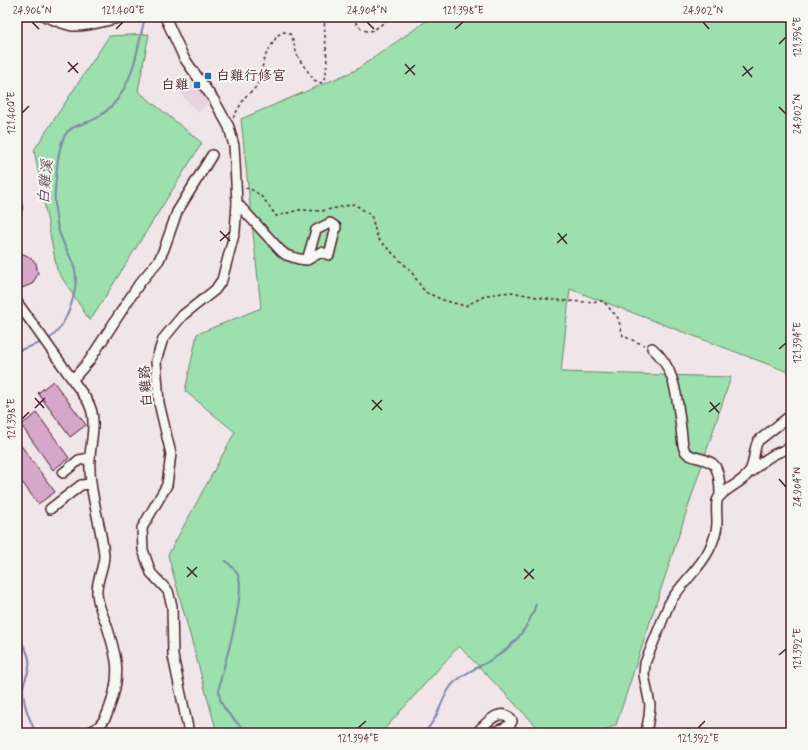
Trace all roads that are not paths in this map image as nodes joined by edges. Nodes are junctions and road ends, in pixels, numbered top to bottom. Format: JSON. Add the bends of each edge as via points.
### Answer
{"nodes":[{"id":1,"x":46,"y":17,"type":"edge"},
{"id":2,"x":123,"y":17,"type":"edge"},
{"id":3,"x":165,"y":17,"type":"edge"},
{"id":4,"x":212,"y":155,"type":"dead end"},
{"id":5,"x":237,"y":203,"type":"junction"},
{"id":6,"x":307,"y":260,"type":"dead end"},
{"id":7,"x":17,"y":302,"type":"edge"},
{"id":8,"x":652,"y":348,"type":"road end"},
{"id":9,"x":73,"y":379,"type":"junction"},
{"id":10,"x":791,"y":415,"type":"edge"},
{"id":11,"x":791,"y":448,"type":"edge"},
{"id":12,"x":90,"y":458,"type":"junction"},
{"id":13,"x":63,"y":473,"type":"dead end"},
{"id":14,"x":749,"y":474,"type":"junction"},
{"id":15,"x":91,"y":484,"type":"junction"},
{"id":16,"x":720,"y":496,"type":"junction"},
{"id":17,"x":50,"y":510,"type":"dead end"},
{"id":18,"x":85,"y":733,"type":"edge"},
{"id":19,"x":189,"y":733,"type":"edge"},
{"id":20,"x":476,"y":733,"type":"edge"},
{"id":21,"x":493,"y":733,"type":"edge"},
{"id":22,"x":646,"y":733,"type":"edge"}],
"edges":[{"from":1,"to":2,"type":"street","via":[[65,24],[84,26]]},
{"from":3,"to":5,"type":"street","name":"白雞路","via":[[184,58],[214,100],[229,127],[234,146]]},
{"from":4,"to":9,"type":"street","via":[[177,212],[159,260],[140,284],[89,362]]},
{"from":5,"to":6,"type":"street","via":[[281,251],[292,258]]},
{"from":5,"to":19,"type":"street","name":"白雞路","via":[[235,231],[222,280],[215,290],[183,315],[163,339],[156,361],[160,403],[171,454],[167,485],[142,528],[143,550],[151,573],[168,591],[172,606],[173,656]]},
{"from":7,"to":9,"type":"street"},
{"from":8,"to":16,"type":"street","via":[[665,360],[672,376],[686,453],[709,461],[714,466],[720,482]]},
{"from":9,"to":12,"type":"street","via":[[90,405],[94,418]]},
{"from":10,"to":14,"type":"street","via":[[755,445],[754,462]]},
{"from":11,"to":14,"type":"street","via":[[774,453]]},
{"from":12,"to":13,"type":"street","via":[[79,460]]},
{"from":12,"to":15,"type":"street"},
{"from":14,"to":16,"type":"street"},
{"from":15,"to":17,"type":"street","via":[[81,485]]},
{"from":15,"to":18,"type":"street","via":[[104,556],[97,595],[116,654],[118,674],[108,714],[97,728]]},
{"from":16,"to":22,"type":"street","via":[[717,501],[717,525],[710,548],[703,562],[673,597],[646,663],[644,675],[650,705]]},
{"from":20,"to":21,"type":"street","via":[[500,714],[510,718],[510,725]]}]}
